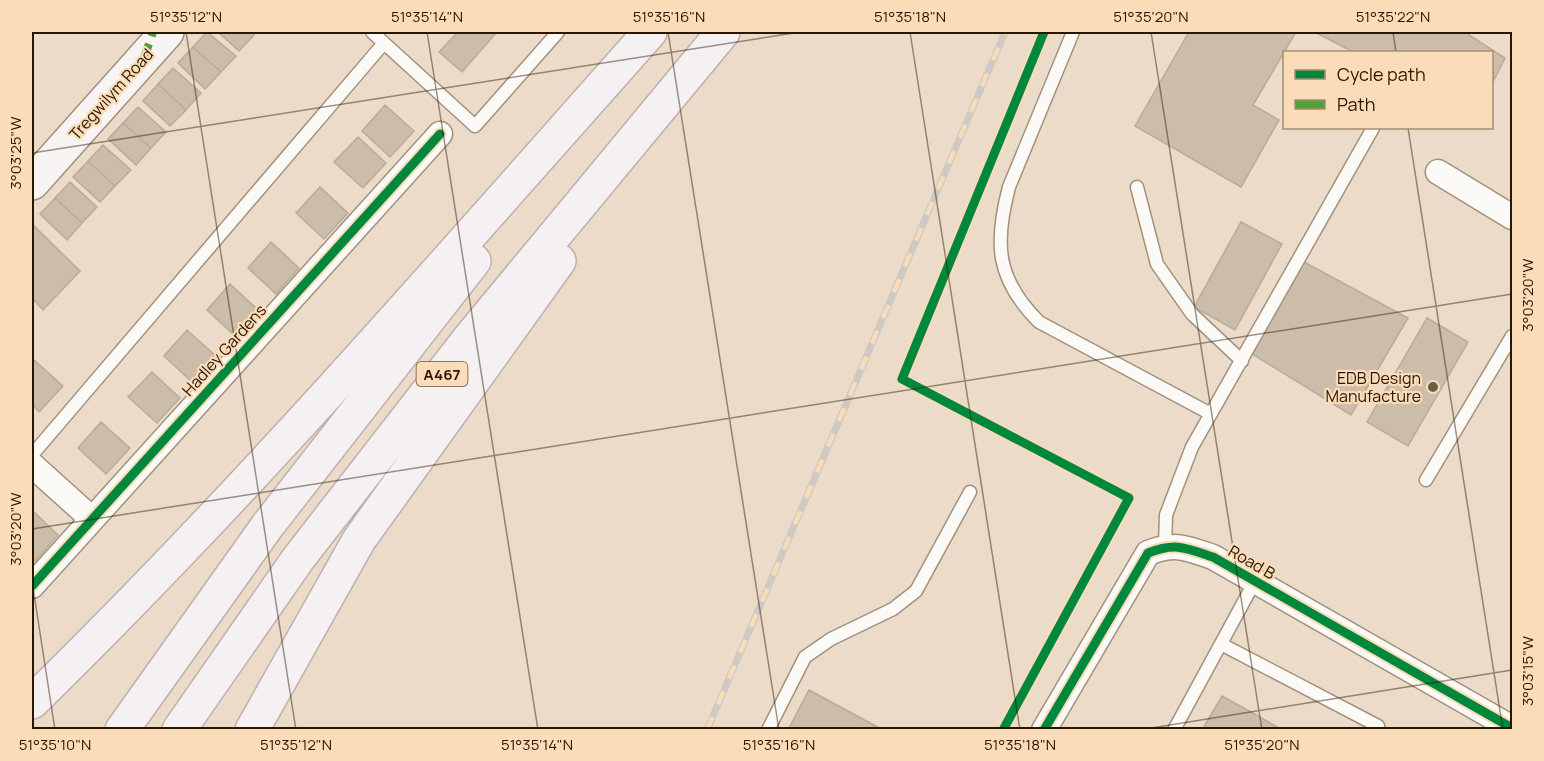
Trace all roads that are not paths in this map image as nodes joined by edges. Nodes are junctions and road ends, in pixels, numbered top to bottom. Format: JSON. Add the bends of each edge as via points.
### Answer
{"nodes":[{"id":1,"x":167,"y":32,"type":"edge"},
{"id":2,"x":372,"y":32,"type":"edge"},
{"id":3,"x":558,"y":32,"type":"edge"},
{"id":4,"x":650,"y":32,"type":"edge"},
{"id":5,"x":665,"y":32,"type":"edge"},
{"id":6,"x":1073,"y":32,"type":"edge"},
{"id":7,"x":722,"y":33,"type":"edge"},
{"id":8,"x":384,"y":43,"type":"junction"},
{"id":9,"x":1373,"y":129,"type":"edge"},
{"id":10,"x":440,"y":134,"type":"dead end"},
{"id":11,"x":1438,"y":172,"type":"dead end"},
{"id":12,"x":32,"y":183,"type":"edge"},
{"id":13,"x":1137,"y":187,"type":"dead end"},
{"id":14,"x":1512,"y":217,"type":"edge"},
{"id":15,"x":1512,"y":336,"type":"edge"},
{"id":16,"x":1242,"y":361,"type":"junction"},
{"id":17,"x":1211,"y":414,"type":"junction"},
{"id":18,"x":32,"y":455,"type":"edge"},
{"id":19,"x":32,"y":465,"type":"edge"},
{"id":20,"x":1426,"y":480,"type":"dead end"},
{"id":21,"x":970,"y":492,"type":"dead end"},
{"id":22,"x":92,"y":519,"type":"junction"},
{"id":23,"x":1165,"y":546,"type":"junction"},
{"id":24,"x":1255,"y":581,"type":"junction"},
{"id":25,"x":32,"y":586,"type":"edge"},
{"id":26,"x":1221,"y":644,"type":"junction"},
{"id":27,"x":32,"y":702,"type":"edge"},
{"id":28,"x":1378,"y":726,"type":"dead end"},
{"id":29,"x":1506,"y":727,"type":"edge"},
{"id":30,"x":122,"y":729,"type":"edge"},
{"id":31,"x":179,"y":729,"type":"edge"},
{"id":32,"x":252,"y":729,"type":"edge"},
{"id":33,"x":768,"y":729,"type":"edge"},
{"id":34,"x":1044,"y":729,"type":"edge"},
{"id":35,"x":1174,"y":729,"type":"edge"}],
"edges":[{"from":1,"to":12,"type":"street","name":"Tregwilym Road"},
{"from":2,"to":8,"type":"lane"},
{"from":3,"to":8,"type":"lane","via":[[475,126]]},
{"from":4,"to":27,"type":"main road","via":[[346,374],[208,523]]},
{"from":5,"to":30,"type":"main road","number":"A467","via":[[441,302],[268,525]]},
{"from":6,"to":17,"type":"lane","via":[[1009,187],[1001,220],[1001,263],[1018,298],[1039,322]]},
{"from":7,"to":31,"type":"main road","number":"A467","via":[[468,340],[298,559]]},
{"from":7,"to":32,"type":"main road","via":[[358,540]]},
{"from":8,"to":18,"type":"lane"},
{"from":9,"to":16,"type":"lane"},
{"from":10,"to":22,"type":"street","name":"Hadley Gardens"},
{"from":11,"to":14,"type":"street"},
{"from":13,"to":16,"type":"lane","via":[[1157,264],[1192,314]]},
{"from":15,"to":20,"type":"lane"},
{"from":16,"to":17,"type":"lane"},
{"from":17,"to":23,"type":"lane","via":[[1192,447],[1166,515]]},
{"from":19,"to":22,"type":"street"},
{"from":21,"to":33,"type":"lane","via":[[916,591],[893,609],[831,639],[805,657]]},
{"from":22,"to":25,"type":"street","name":"Hadley Gardens"},
{"from":23,"to":24,"type":"street","name":"Road B","via":[[1213,557]]},
{"from":23,"to":34,"type":"street","via":[[1148,553]]},
{"from":24,"to":26,"type":"lane"},
{"from":24,"to":29,"type":"street","name":"Road B"},
{"from":26,"to":28,"type":"lane"},
{"from":26,"to":35,"type":"lane"}]}
